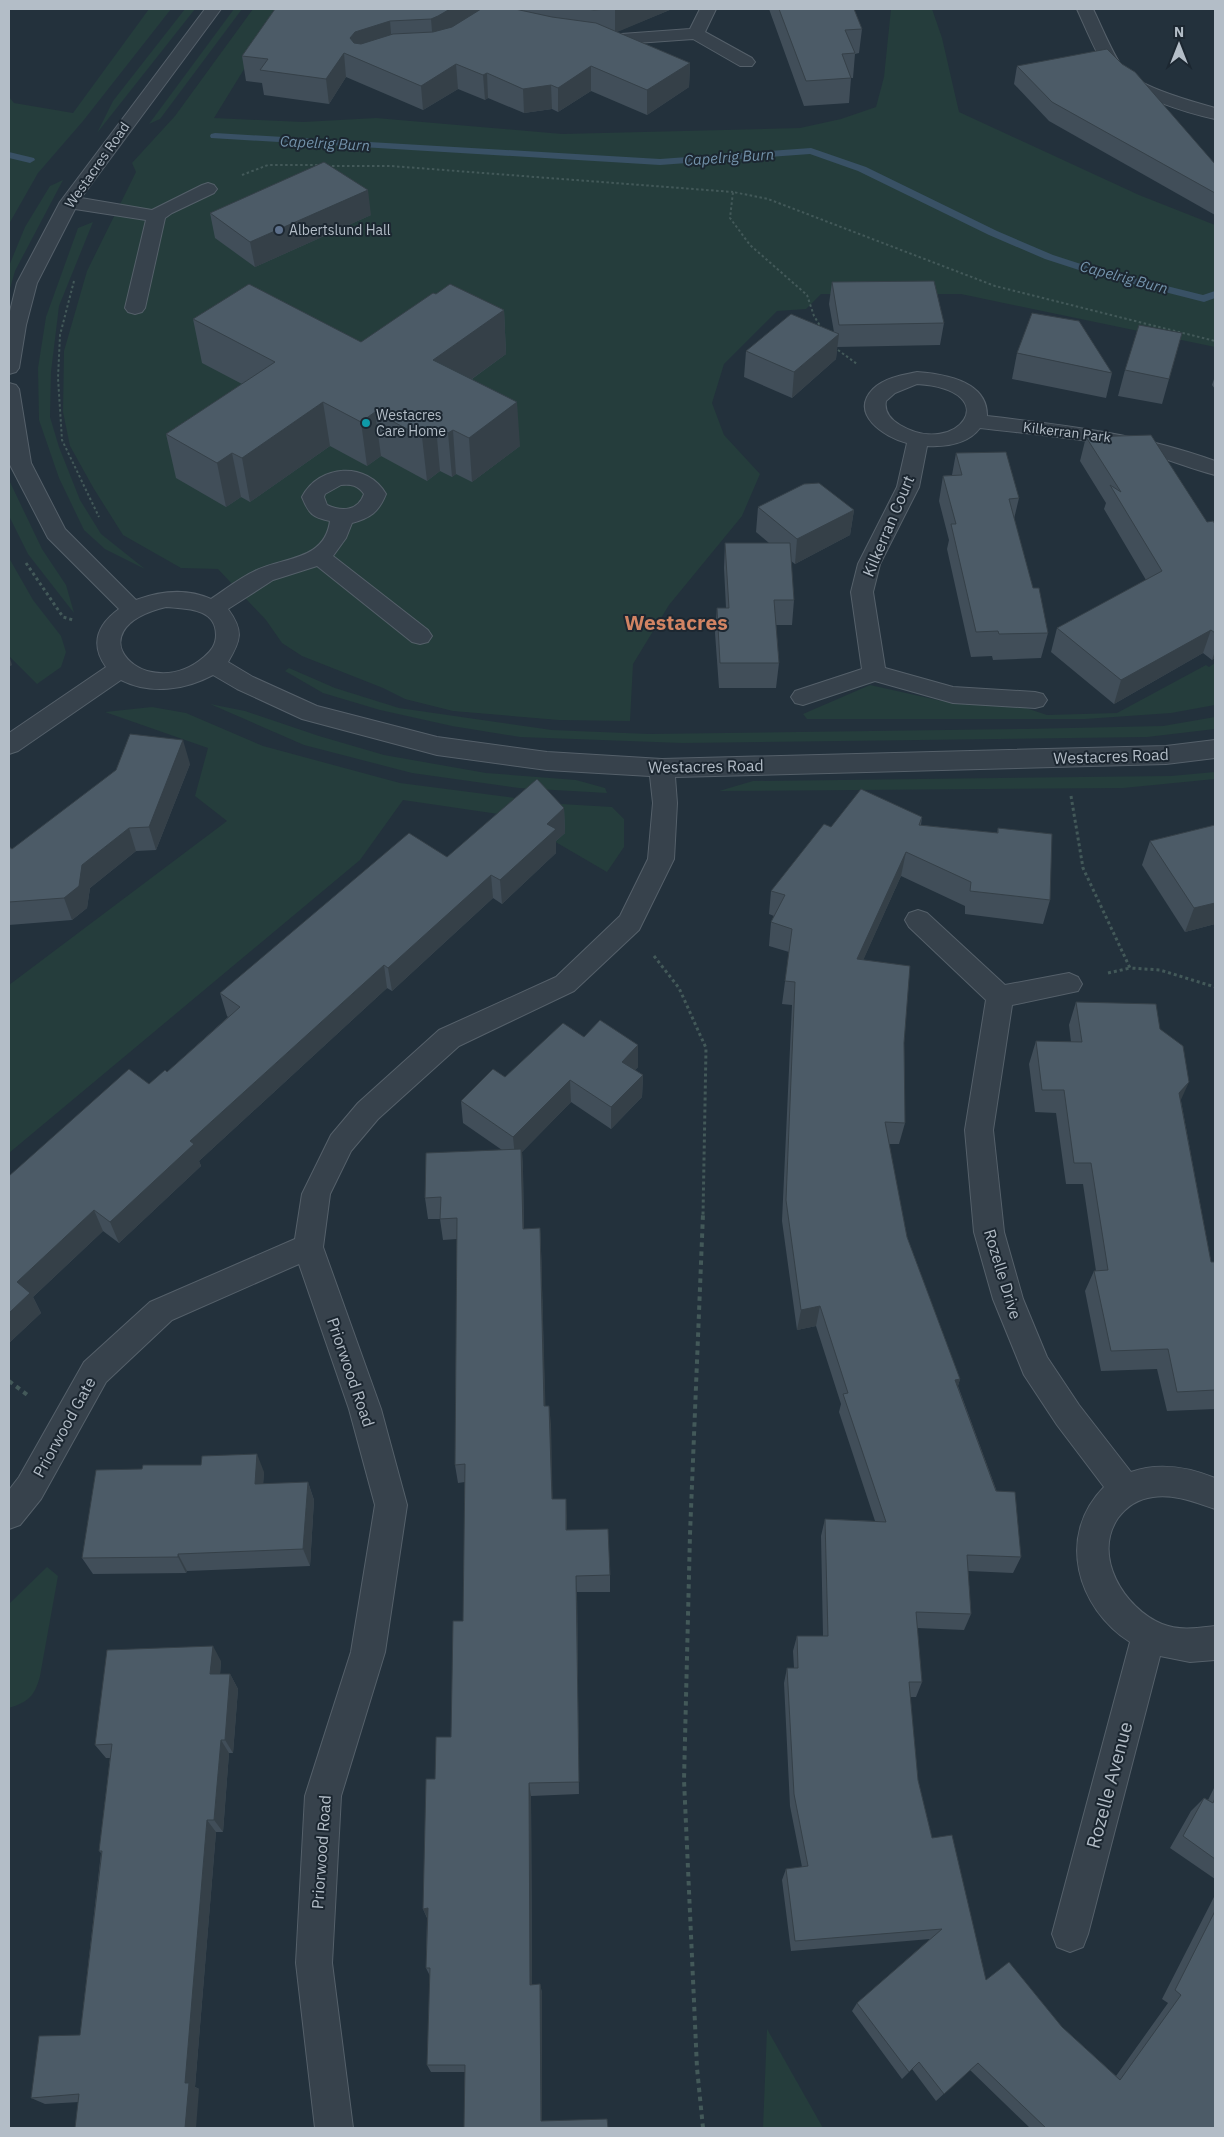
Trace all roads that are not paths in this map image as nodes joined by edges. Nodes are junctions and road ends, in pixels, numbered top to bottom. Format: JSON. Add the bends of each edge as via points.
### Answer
{"nodes":[{"id":1,"x":213,"y":9,"type":"edge"},
{"id":2,"x":708,"y":9,"type":"edge"},
{"id":3,"x":1085,"y":9,"type":"edge"},
{"id":4,"x":696,"y":34,"type":"junction"},
{"id":5,"x":578,"y":39,"type":"edge"},
{"id":6,"x":746,"y":62,"type":"dead end"},
{"id":7,"x":1215,"y":114,"type":"edge"},
{"id":8,"x":208,"y":189,"type":"road end"},
{"id":9,"x":69,"y":202,"type":"junction"},
{"id":10,"x":156,"y":216,"type":"junction"},
{"id":11,"x":134,"y":308,"type":"dead end"},
{"id":12,"x":9,"y":368,"type":"edge"},
{"id":13,"x":9,"y":389,"type":"edge"},
{"id":14,"x":975,"y":421,"type":"junction"},
{"id":15,"x":918,"y":439,"type":"junction"},
{"id":16,"x":1215,"y":468,"type":"edge"},
{"id":17,"x":341,"y":517,"type":"dead end"},
{"id":18,"x":320,"y":557,"type":"junction"},
{"id":19,"x":213,"y":608,"type":"junction"},
{"id":20,"x":133,"y":610,"type":"junction"},
{"id":21,"x":420,"y":636,"type":"dead end"},
{"id":22,"x":213,"y":664,"type":"junction"},
{"id":23,"x":120,"y":669,"type":"junction"},
{"id":24,"x":874,"y":672,"type":"junction"},
{"id":25,"x":803,"y":698,"type":"dead end"},
{"id":26,"x":1034,"y":700,"type":"dead end"},
{"id":27,"x":9,"y":745,"type":"edge"},
{"id":28,"x":1215,"y":749,"type":"edge"},
{"id":29,"x":662,"y":768,"type":"junction"},
{"id":30,"x":918,"y":920,"type":"dead end"},
{"id":31,"x":1069,"y":984,"type":"dead end"},
{"id":32,"x":1000,"y":997,"type":"junction"},
{"id":33,"x":308,"y":1247,"type":"junction"},
{"id":34,"x":1125,"y":1490,"type":"junction"},
{"id":35,"x":1215,"y":1494,"type":"edge"},
{"id":36,"x":9,"y":1514,"type":"edge"},
{"id":37,"x":1149,"y":1636,"type":"junction"},
{"id":38,"x":1215,"y":1643,"type":"edge"},
{"id":39,"x":1070,"y":1934,"type":"dead end"},
{"id":40,"x":334,"y":2128,"type":"edge"}],
"edges":[{"from":1,"to":9,"type":"street","name":"Westacres Road"},
{"from":2,"to":4,"type":"street"},
{"from":3,"to":7,"type":"street","via":[[1116,72],[1131,83],[1166,99]]},
{"from":4,"to":5,"type":"street","via":[[594,41]]},
{"from":4,"to":6,"type":"street"},
{"from":8,"to":10,"type":"street"},
{"from":9,"to":10,"type":"street"},
{"from":9,"to":12,"type":"street","name":"Westacres Road","via":[[27,283]]},
{"from":10,"to":11,"type":"street"},
{"from":13,"to":20,"type":"street","via":[[20,463],[56,533]]},
{"from":14,"to":15,"type":"street","via":[[959,435],[947,439]]},
{"from":14,"to":15,"type":"street","via":[[977,410],[974,400],[964,390],[935,379],[901,380],[880,394],[875,402],[876,412],[881,421],[903,436]]},
{"from":14,"to":16,"type":"street","name":"Kilkerran Park","via":[[1116,438],[1186,456]]},
{"from":15,"to":24,"type":"street","name":"Kilkerran Court","via":[[908,487],[869,564],[862,592]]},
{"from":17,"to":18,"type":"street","via":[[342,527]]},
{"from":18,"to":19,"type":"street","via":[[265,575]]},
{"from":18,"to":21,"type":"street"},
{"from":19,"to":20,"type":"street","via":[[183,599],[158,601]]},
{"from":19,"to":22,"type":"street","via":[[224,617],[229,628],[229,641],[224,653]]},
{"from":20,"to":23,"type":"street","via":[[111,632],[108,646],[111,658]]},
{"from":22,"to":23,"type":"street","via":[[176,680],[135,678]]},
{"from":22,"to":29,"type":"street","name":"Westacres Road","via":[[245,683],[310,713],[437,746],[547,761]]},
{"from":23,"to":27,"type":"street"},
{"from":24,"to":25,"type":"street"},
{"from":24,"to":26,"type":"street","via":[[953,695]]},
{"from":28,"to":29,"type":"street","name":"Westacres Road","via":[[1166,755]]},
{"from":29,"to":33,"type":"street","name":"Priorwood Road","via":[[665,803],[661,859],[630,923],[565,984],[449,1038],[368,1111],[341,1143],[316,1194]]},
{"from":30,"to":32,"type":"street"},
{"from":31,"to":32,"type":"street"},
{"from":32,"to":34,"type":"street","name":"Rozelle Drive","via":[[979,1130],[989,1232],[1008,1299],[1035,1365]]},
{"from":33,"to":36,"type":"street","name":"Priorwood Gate","via":[[162,1311],[155,1317],[95,1372],[30,1488]]},
{"from":33,"to":40,"type":"street","name":"Priorwood Road","via":[[365,1409],[391,1505],[368,1652],[323,1796],[314,1963]]},
{"from":34,"to":35,"type":"street","via":[[1151,1481],[1184,1482]]},
{"from":34,"to":37,"type":"street","via":[[1112,1499],[1097,1520],[1092,1548],[1096,1576],[1122,1617]]},
{"from":37,"to":38,"type":"street","via":[[1195,1647]]},
{"from":37,"to":39,"type":"street","name":"Rozelle Avenue"}]}
